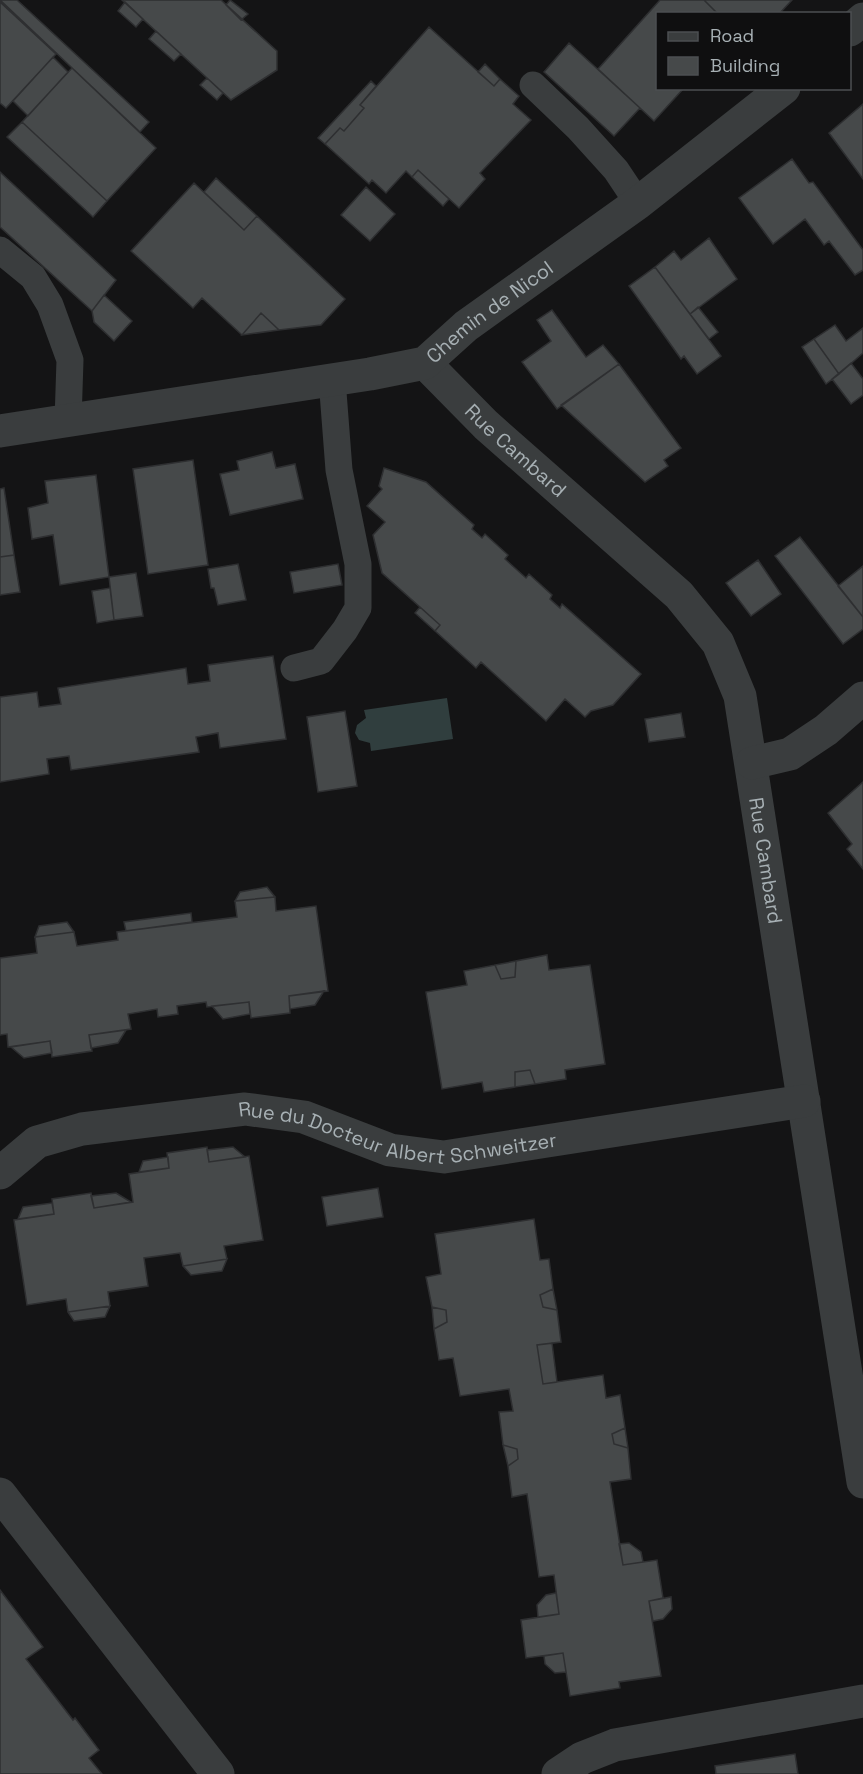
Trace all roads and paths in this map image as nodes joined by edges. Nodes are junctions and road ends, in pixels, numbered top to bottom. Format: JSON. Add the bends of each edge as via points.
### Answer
{"nodes":[{"id":1,"x":863,"y":19,"type":"edge"},
{"id":2,"x":851,"y":28,"type":"edge"},
{"id":3,"x":533,"y":85,"type":"dead end"},
{"id":4,"x":781,"y":90,"type":"edge"},
{"id":5,"x":638,"y":203,"type":"junction"},
{"id":6,"x":0,"y":250,"type":"edge"},
{"id":7,"x":425,"y":363,"type":"junction"},
{"id":8,"x":332,"y":379,"type":"junction"},
{"id":9,"x":68,"y":421,"type":"junction"},
{"id":10,"x":0,"y":431,"type":"edge"},
{"id":11,"x":294,"y":668,"type":"dead end"},
{"id":12,"x":863,"y":698,"type":"edge"},
{"id":13,"x":752,"y":763,"type":"junction"},
{"id":14,"x":804,"y":1101,"type":"junction"},
{"id":15,"x":0,"y":1173,"type":"edge"},
{"id":16,"x":859,"y":1421,"type":"edge"},
{"id":17,"x":863,"y":1482,"type":"edge"},
{"id":18,"x":0,"y":1494,"type":"edge"},
{"id":19,"x":863,"y":1701,"type":"edge"},
{"id":20,"x":218,"y":1774,"type":"edge"},
{"id":21,"x":558,"y":1774,"type":"edge"}],
"edges":[{"from":1,"to":2,"type":"street"},
{"from":3,"to":5,"type":"lane","via":[[616,170]]},
{"from":4,"to":5,"type":"street","name":"Chemin de Nicol"},
{"from":5,"to":7,"type":"street","name":"Chemin de Nicol","via":[[474,320]]},
{"from":6,"to":9,"type":"lane","via":[[33,277],[50,305],[70,360]]},
{"from":7,"to":8,"type":"street","name":"Chemin de Nicol"},
{"from":7,"to":13,"type":"street","name":"Rue Cambard","via":[[486,425],[679,595],[718,643],[740,696]]},
{"from":8,"to":9,"type":"street","name":"Chemin de Nicol"},
{"from":8,"to":11,"type":"lane","via":[[339,470],[357,564],[358,608],[321,661]]},
{"from":9,"to":10,"type":"street","name":"Chemin de Nicol"},
{"from":12,"to":13,"type":"street","via":[[790,754]]},
{"from":13,"to":14,"type":"street","name":"Rue Cambard"},
{"from":14,"to":15,"type":"street","name":"Rue du Docteur Albert Schweitzer","via":[[444,1157],[390,1150],[304,1117],[245,1109],[82,1128],[37,1142]]},
{"from":14,"to":16,"type":"street","name":"Rue Cambard"},
{"from":16,"to":17,"type":"street","name":"Rue Cambard"},
{"from":18,"to":20,"type":"street"},
{"from":19,"to":21,"type":"street","via":[[615,1745],[582,1758]]}]}
